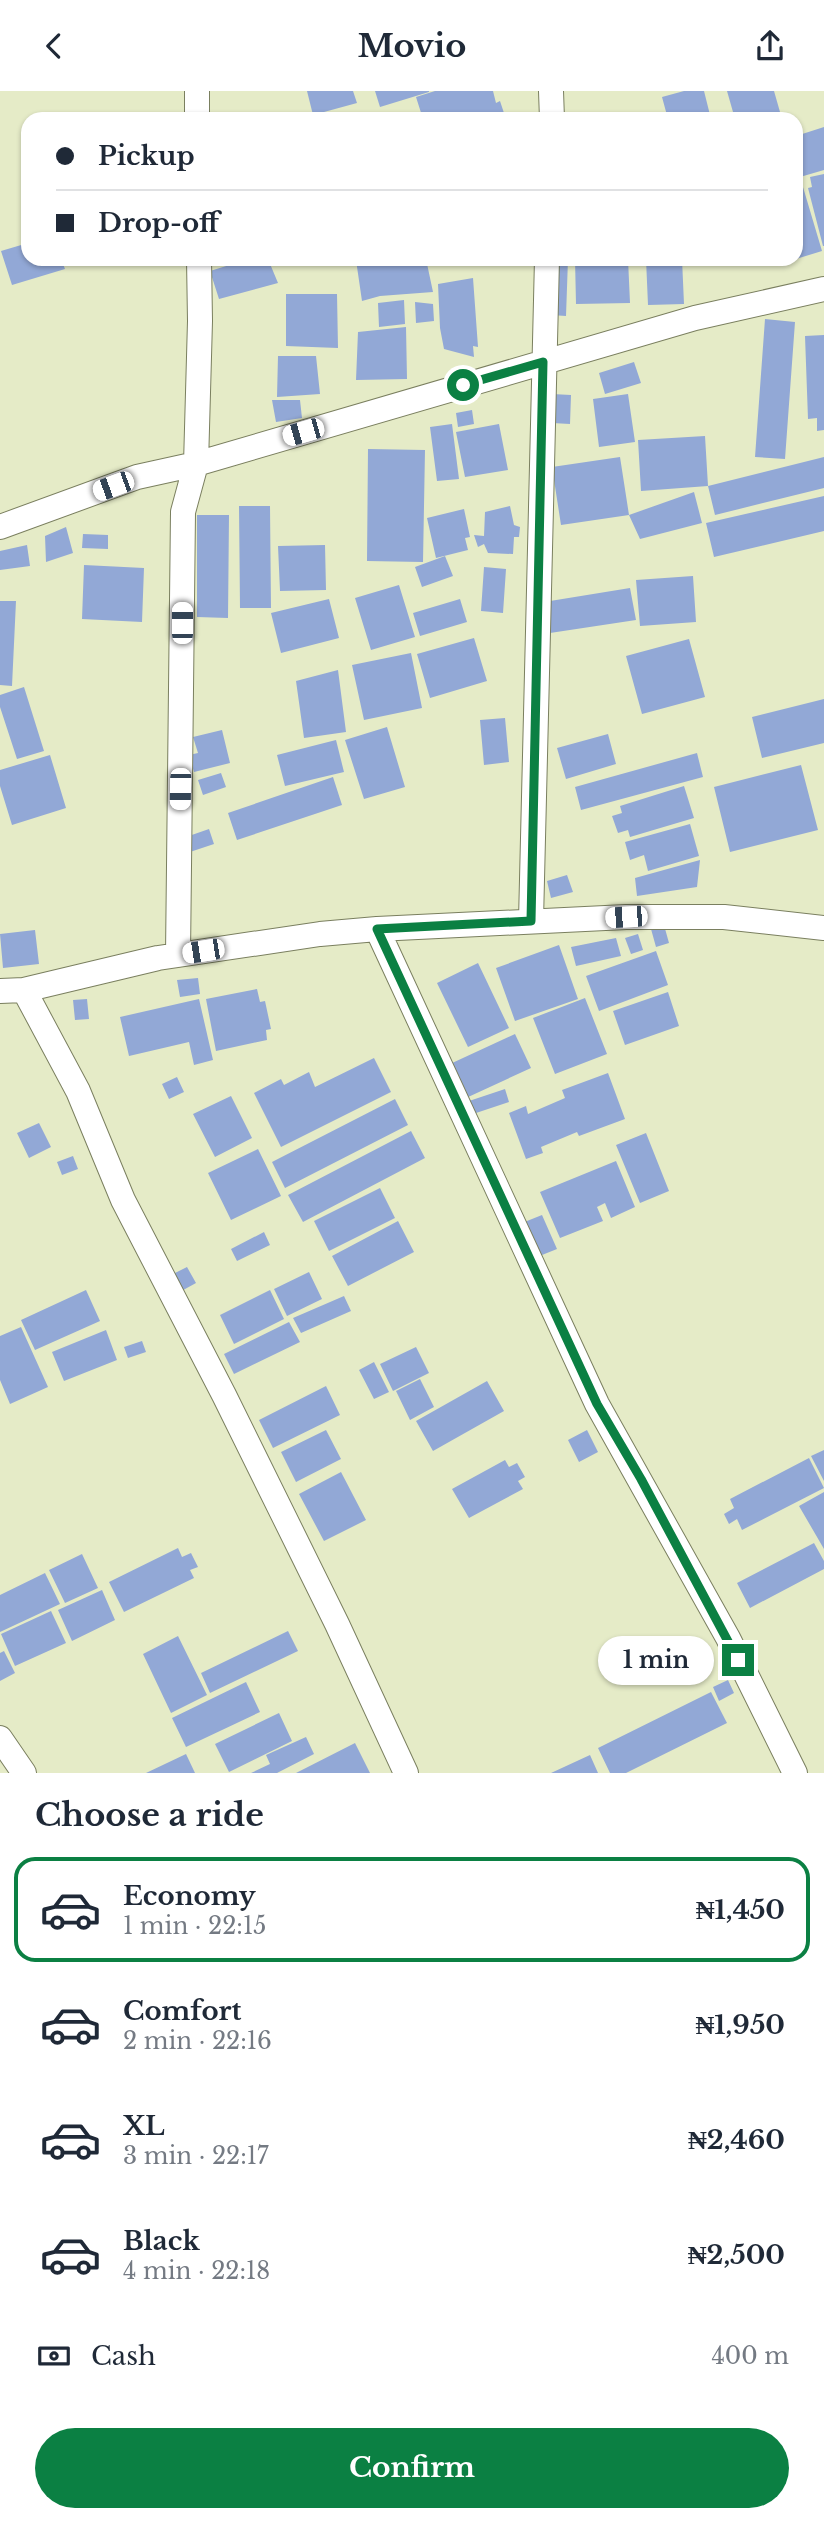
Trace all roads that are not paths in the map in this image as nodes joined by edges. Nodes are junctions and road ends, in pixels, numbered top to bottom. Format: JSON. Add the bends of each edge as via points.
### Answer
{"nodes":[{"id":1,"x":197,"y":91,"type":"edge"},
{"id":2,"x":551,"y":91,"type":"edge"},
{"id":3,"x":197,"y":112,"type":"edge"},
{"id":4,"x":551,"y":112,"type":"edge"},
{"id":5,"x":199,"y":266,"type":"edge"},
{"id":6,"x":547,"y":266,"type":"edge"},
{"id":7,"x":824,"y":289,"type":"edge"},
{"id":8,"x":543,"y":362,"type":"junction"},
{"id":9,"x":196,"y":464,"type":"junction"},
{"id":10,"x":0,"y":527,"type":"edge"},
{"id":11,"x":531,"y":921,"type":"junction"},
{"id":12,"x":824,"y":928,"type":"edge"},
{"id":13,"x":377,"y":929,"type":"junction"},
{"id":14,"x":178,"y":955,"type":"junction"},
{"id":15,"x":12,"y":991,"type":"edge"},
{"id":16,"x":0,"y":1738,"type":"edge"},
{"id":17,"x":24,"y":1773,"type":"edge"},
{"id":18,"x":406,"y":1773,"type":"edge"},
{"id":19,"x":795,"y":1773,"type":"edge"}],
"edges":[{"from":1,"to":3,"type":"street"},
{"from":2,"to":4,"type":"street"},
{"from":5,"to":9,"type":"street"},
{"from":6,"to":8,"type":"street"},
{"from":7,"to":8,"type":"street","via":[[695,318]]},
{"from":8,"to":9,"type":"street"},
{"from":8,"to":11,"type":"street"},
{"from":9,"to":10,"type":"street","via":[[137,477]]},
{"from":9,"to":14,"type":"street","via":[[183,512]]},
{"from":11,"to":12,"type":"street","via":[[724,917]]},
{"from":11,"to":13,"type":"street"},
{"from":13,"to":14,"type":"street"},
{"from":13,"to":19,"type":"street","via":[[597,1404]]},
{"from":14,"to":15,"type":"street"},
{"from":15,"to":18,"type":"street","via":[[78,1091],[123,1200],[236,1419]]},
{"from":16,"to":17,"type":"street"}]}
